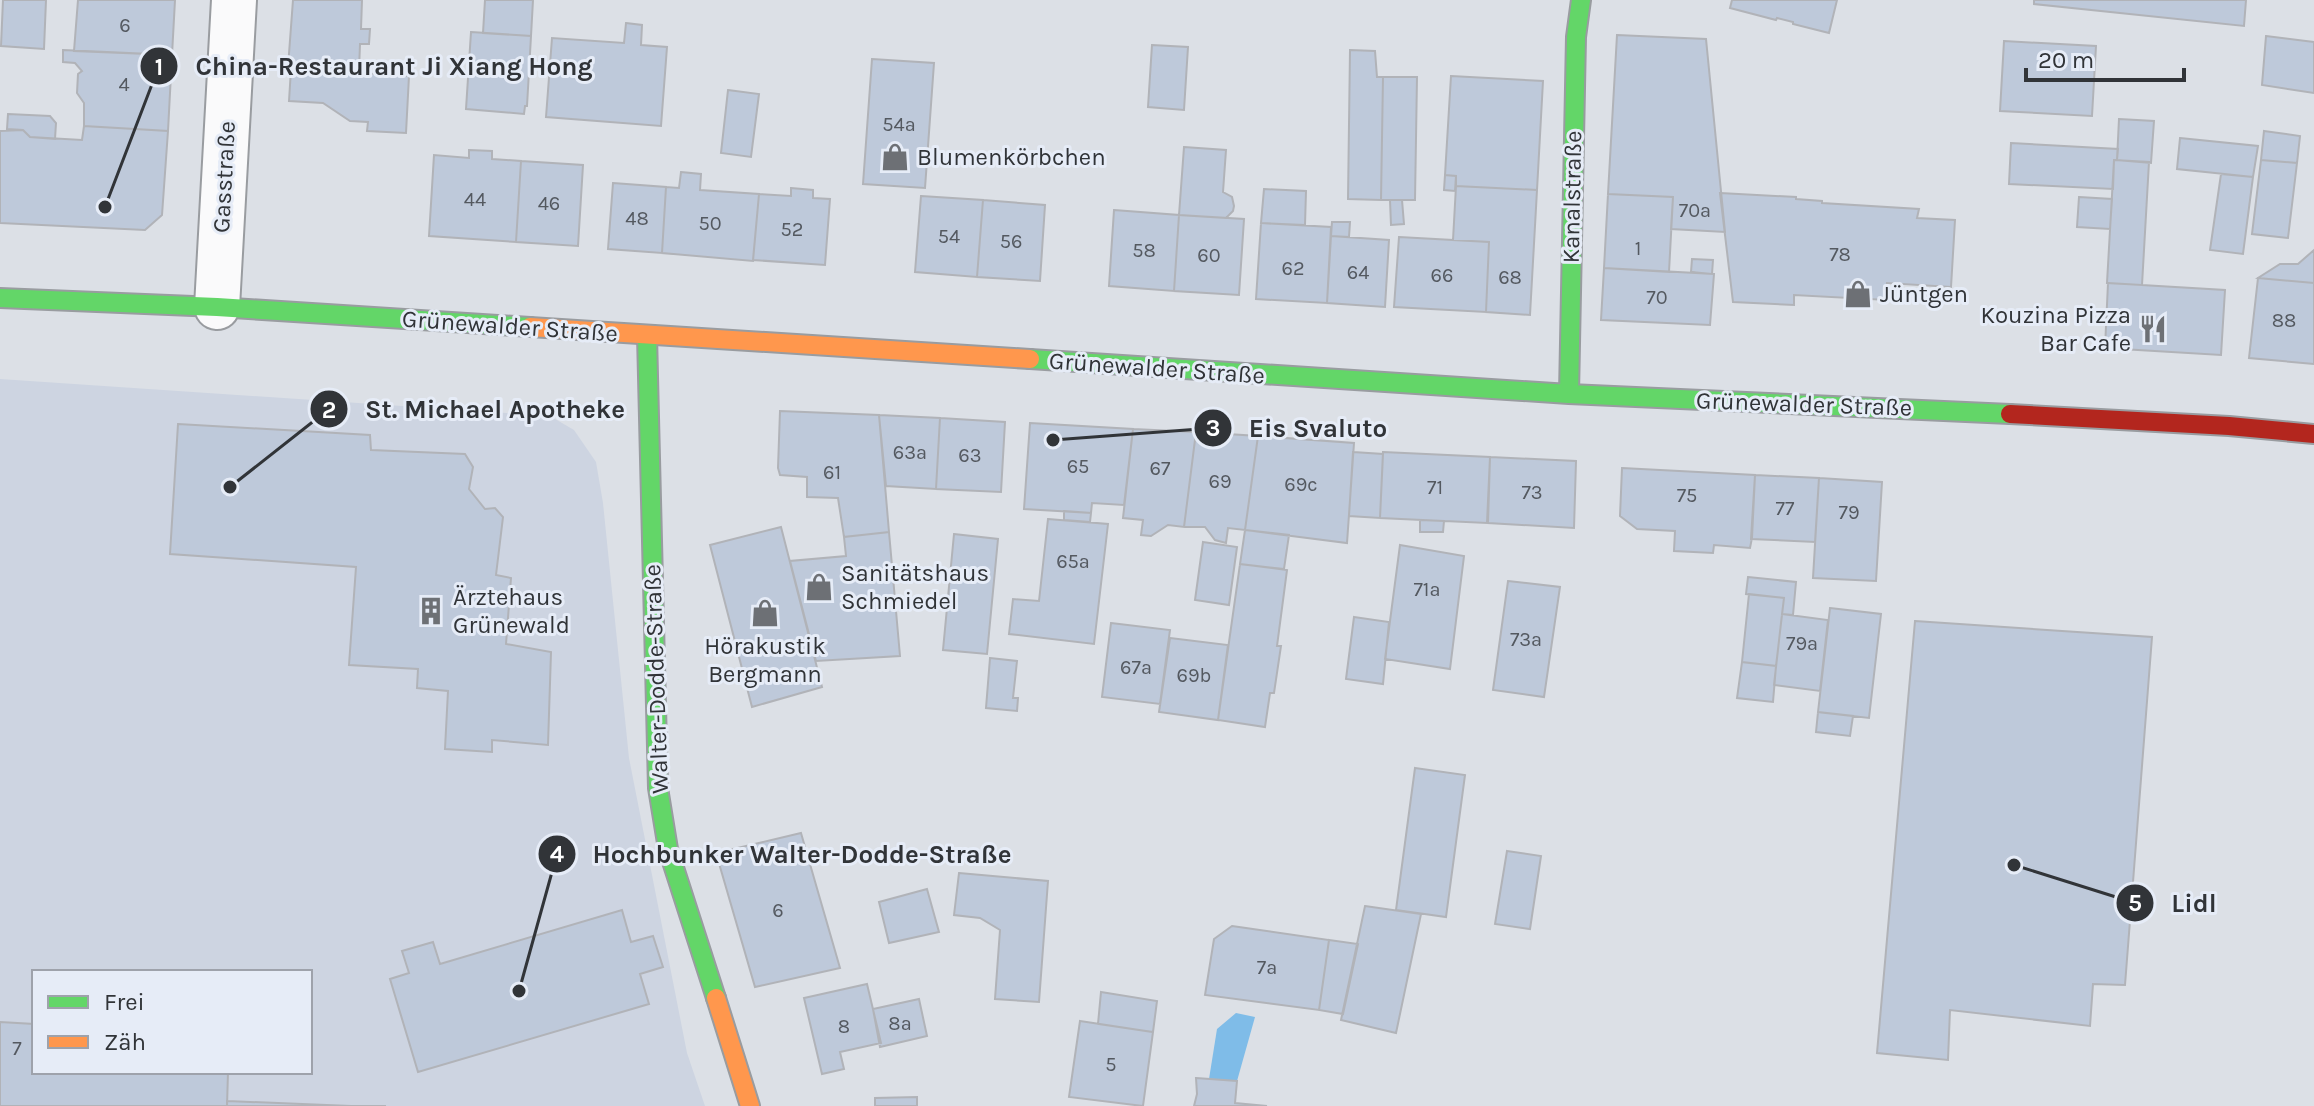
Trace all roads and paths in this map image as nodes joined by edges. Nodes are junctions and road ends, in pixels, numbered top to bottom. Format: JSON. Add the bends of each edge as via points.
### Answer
{"nodes":[{"id":1,"x":234,"y":0,"type":"edge"},
{"id":2,"x":1581,"y":0,"type":"edge"},
{"id":3,"x":0,"y":298,"type":"edge"},
{"id":4,"x":217,"y":307,"type":"junction"},
{"id":5,"x":647,"y":335,"type":"junction"},
{"id":6,"x":1569,"y":394,"type":"junction"},
{"id":7,"x":2314,"y":434,"type":"edge"},
{"id":8,"x":750,"y":1106,"type":"edge"}],
"edges":[{"from":1,"to":4,"type":"street","name":"Gasstraße"},
{"from":2,"to":6,"type":"main road","name":"Kanalstraße"},
{"from":3,"to":4,"type":"main road","name":"Grünewalder Straße"},
{"from":4,"to":5,"type":"main road","name":"Grünewalder Straße"},
{"from":5,"to":6,"type":"main road","name":"Grünewalder Straße"},
{"from":5,"to":8,"type":"main road","name":"Walter-Dodde-Straße","via":[[658,788],[668,849]]},
{"from":6,"to":7,"type":"main road","name":"Grünewalder Straße","via":[[1964,411]]}]}
